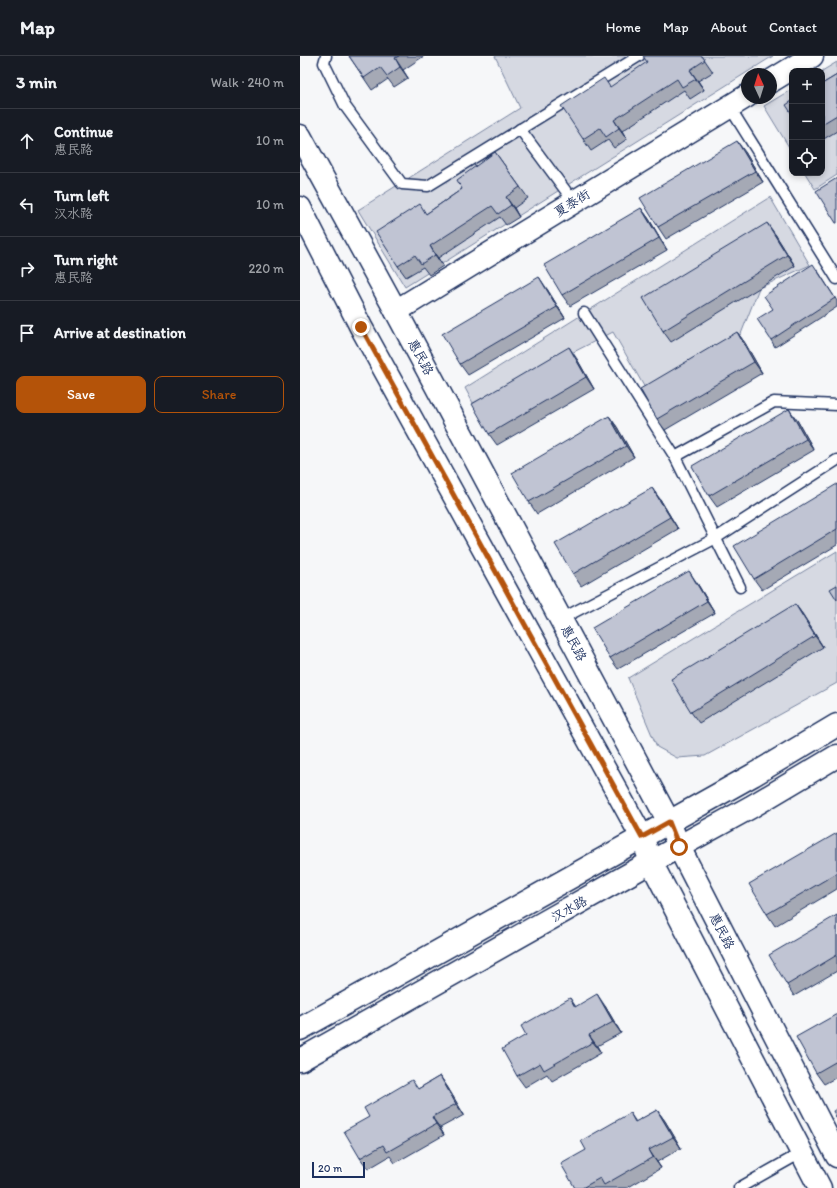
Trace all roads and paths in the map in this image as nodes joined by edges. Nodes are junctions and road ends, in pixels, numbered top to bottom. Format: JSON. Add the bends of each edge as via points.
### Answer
{"nodes":[{"id":1,"x":326,"y":56,"type":"edge"},
{"id":2,"x":639,"y":56,"type":"edge"},
{"id":3,"x":812,"y":56,"type":"edge"},
{"id":4,"x":777,"y":77,"type":"edge"},
{"id":5,"x":738,"y":101,"type":"edge"},
{"id":6,"x":520,"y":129,"type":"junction"},
{"id":7,"x":300,"y":136,"type":"edge"},
{"id":8,"x":574,"y":202,"type":"junction"},
{"id":9,"x":300,"y":208,"type":"edge"},
{"id":10,"x":837,"y":279,"type":"edge"},
{"id":11,"x":396,"y":311,"type":"junction"},
{"id":12,"x":584,"y":313,"type":"dead end"},
{"id":13,"x":837,"y":404,"type":"edge"},
{"id":14,"x":675,"y":457,"type":"junction"},
{"id":15,"x":837,"y":460,"type":"edge"},
{"id":16,"x":716,"y":538,"type":"junction"},
{"id":17,"x":740,"y":587,"type":"dead end"},
{"id":18,"x":561,"y":618,"type":"junction"},
{"id":19,"x":837,"y":726,"type":"edge"},
{"id":20,"x":837,"y":756,"type":"edge"},
{"id":21,"x":669,"y":822,"type":"junction"},
{"id":22,"x":642,"y":837,"type":"junction"},
{"id":23,"x":679,"y":847,"type":"junction"},
{"id":24,"x":651,"y":862,"type":"junction"},
{"id":25,"x":300,"y":1029,"type":"edge"},
{"id":26,"x":300,"y":1060,"type":"edge"},
{"id":27,"x":801,"y":1153,"type":"junction"},
{"id":28,"x":837,"y":1156,"type":"edge"},
{"id":29,"x":739,"y":1188,"type":"edge"},
{"id":30,"x":820,"y":1188,"type":"edge"}],
"edges":[{"from":1,"to":6,"type":"lane","via":[[324,63],[345,106],[402,184],[428,186]]},
{"from":2,"to":6,"type":"lane"},
{"from":3,"to":4,"type":"street"},
{"from":5,"to":8,"type":"street","name":"夏泰街"},
{"from":5,"to":10,"type":"lane"},
{"from":6,"to":8,"type":"lane"},
{"from":7,"to":11,"type":"street","name":"惠民路"},
{"from":8,"to":11,"type":"street","name":"夏泰街"},
{"from":9,"to":22,"type":"street","via":[[365,334]]},
{"from":11,"to":18,"type":"street","name":"惠民路"},
{"from":12,"to":14,"type":"lane"},
{"from":13,"to":14,"type":"lane","via":[[774,402]]},
{"from":14,"to":16,"type":"lane"},
{"from":15,"to":16,"type":"lane"},
{"from":16,"to":17,"type":"lane"},
{"from":16,"to":18,"type":"lane"},
{"from":18,"to":21,"type":"street","name":"惠民路"},
{"from":19,"to":21,"type":"street","name":"汉水路"},
{"from":20,"to":23,"type":"street","name":"汉水路"},
{"from":21,"to":22,"type":"street","name":"汉水路"},
{"from":21,"to":23,"type":"street","name":"惠民路"},
{"from":22,"to":24,"type":"street"},
{"from":22,"to":25,"type":"street","name":"汉水路"},
{"from":23,"to":24,"type":"street","name":"汉水路"},
{"from":23,"to":28,"type":"street","name":"惠民路"},
{"from":24,"to":26,"type":"street","name":"汉水路"},
{"from":24,"to":27,"type":"street"},
{"from":27,"to":29,"type":"lane"},
{"from":27,"to":30,"type":"street"}]}
